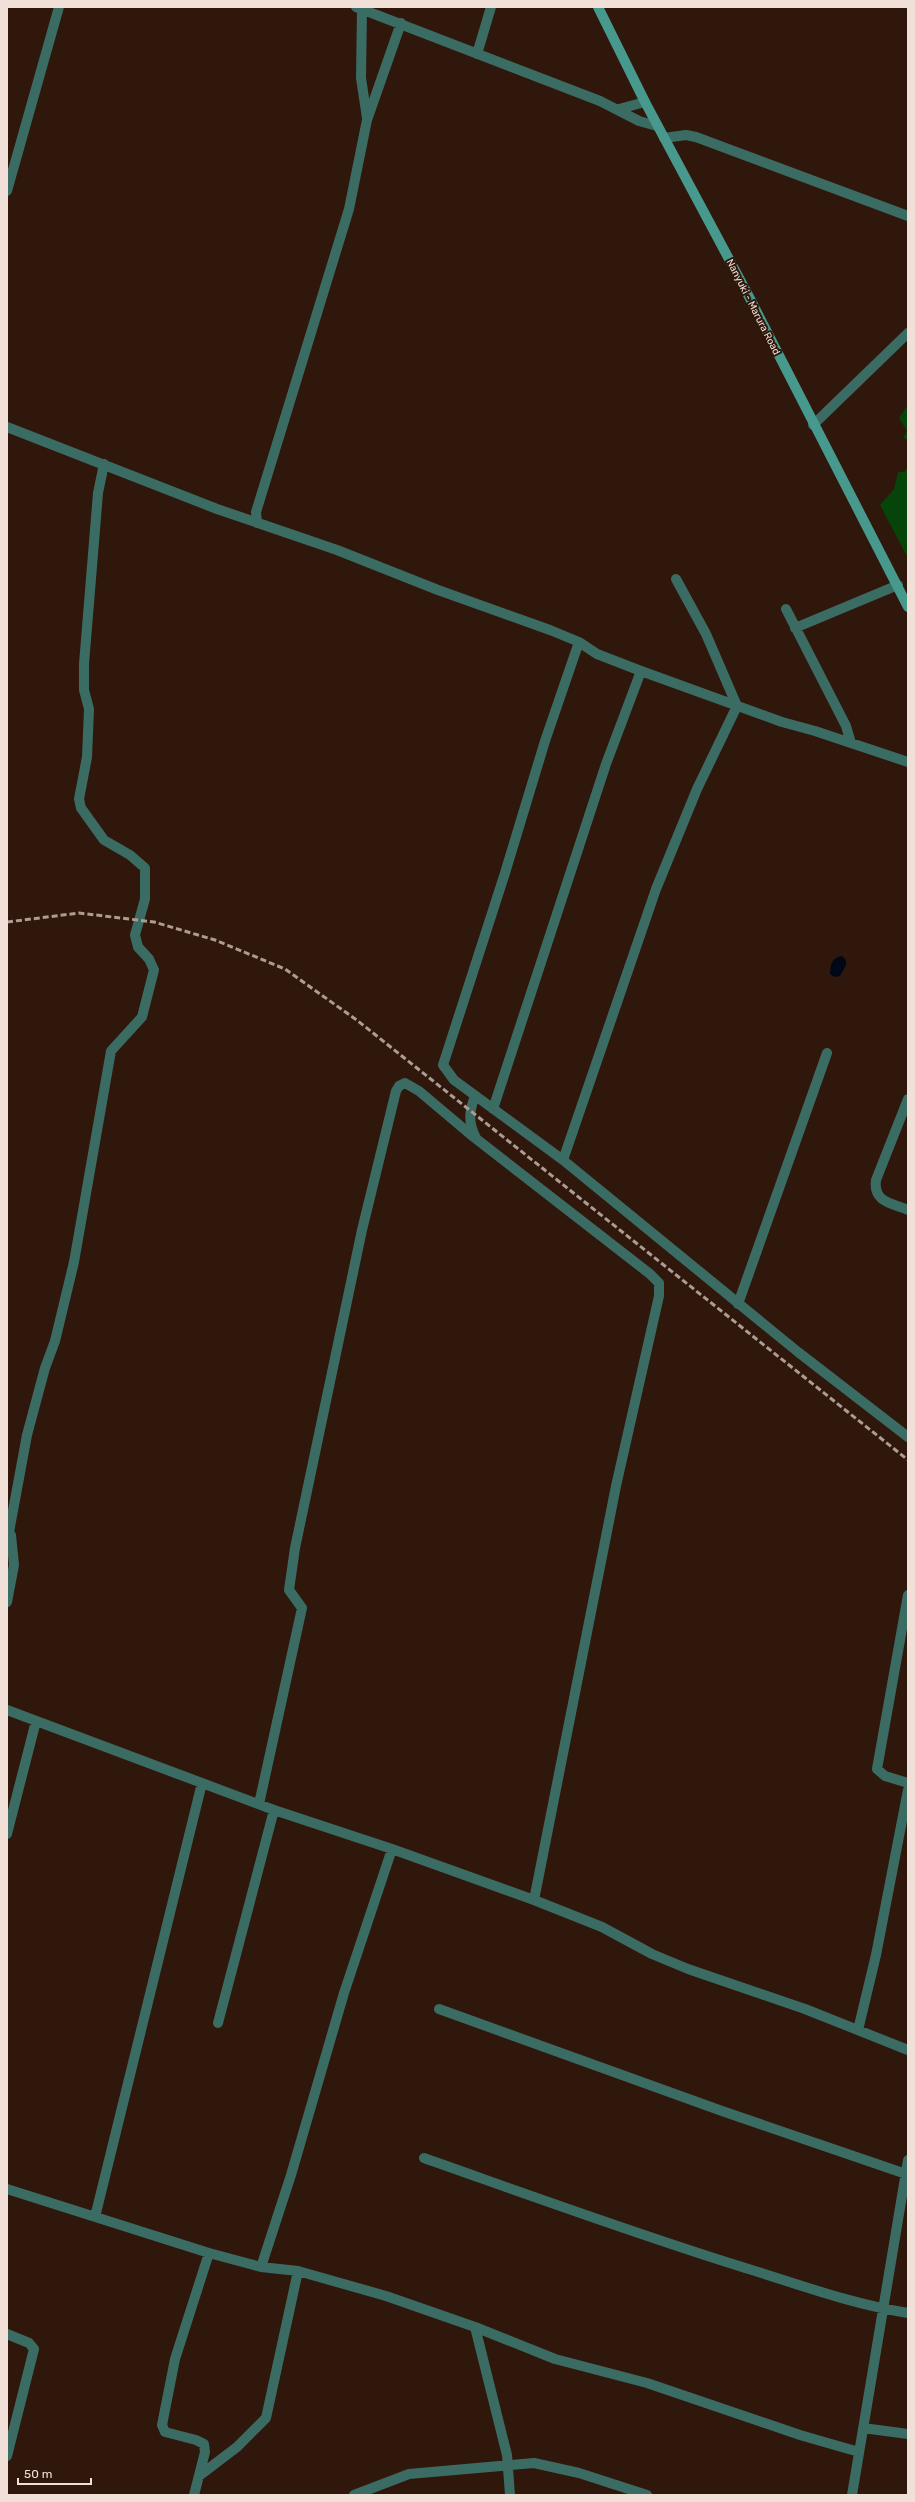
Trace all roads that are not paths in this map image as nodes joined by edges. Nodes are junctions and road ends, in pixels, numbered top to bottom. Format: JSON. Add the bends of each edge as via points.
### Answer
{"nodes":[{"id":1,"x":59,"y":7,"type":"edge"},
{"id":2,"x":491,"y":7,"type":"edge"},
{"id":3,"x":598,"y":7,"type":"edge"},
{"id":4,"x":359,"y":8,"type":"edge"},
{"id":5,"x":401,"y":22,"type":"junction"},
{"id":6,"x":477,"y":54,"type":"junction"},
{"id":7,"x":645,"y":102,"type":"junction"},
{"id":8,"x":619,"y":109,"type":"junction"},
{"id":9,"x":367,"y":120,"type":"junction"},
{"id":10,"x":657,"y":126,"type":"junction"},
{"id":11,"x":664,"y":138,"type":"junction"},
{"id":12,"x":7,"y":191,"type":"edge"},
{"id":13,"x":908,"y":216,"type":"edge"},
{"id":14,"x":908,"y":333,"type":"edge"},
{"id":15,"x":813,"y":425,"type":"junction"},
{"id":16,"x":7,"y":427,"type":"edge"},
{"id":17,"x":104,"y":464,"type":"junction"},
{"id":18,"x":257,"y":523,"type":"junction"},
{"id":19,"x":676,"y":579,"type":"dead end"},
{"id":20,"x":898,"y":585,"type":"junction"},
{"id":21,"x":908,"y":607,"type":"edge"},
{"id":22,"x":786,"y":609,"type":"dead end"},
{"id":23,"x":795,"y":628,"type":"junction"},
{"id":24,"x":579,"y":642,"type":"junction"},
{"id":25,"x":641,"y":671,"type":"junction"},
{"id":26,"x":737,"y":706,"type":"junction"},
{"id":27,"x":851,"y":743,"type":"junction"},
{"id":28,"x":908,"y":762,"type":"edge"},
{"id":29,"x":827,"y":1053,"type":"dead end"},
{"id":30,"x":475,"y":1096,"type":"junction"},
{"id":31,"x":908,"y":1099,"type":"edge"},
{"id":32,"x":493,"y":1109,"type":"junction"},
{"id":33,"x":476,"y":1139,"type":"junction"},
{"id":34,"x":563,"y":1160,"type":"junction"},
{"id":35,"x":908,"y":1210,"type":"edge"},
{"id":36,"x":738,"y":1304,"type":"junction"},
{"id":37,"x":908,"y":1437,"type":"edge"},
{"id":38,"x":10,"y":1523,"type":"junction"},
{"id":39,"x":7,"y":1544,"type":"edge"},
{"id":40,"x":908,"y":1595,"type":"edge"},
{"id":41,"x":7,"y":1602,"type":"edge"},
{"id":42,"x":7,"y":1708,"type":"edge"},
{"id":43,"x":36,"y":1721,"type":"junction"},
{"id":44,"x":202,"y":1783,"type":"junction"},
{"id":45,"x":908,"y":1783,"type":"edge"},
{"id":46,"x":908,"y":1790,"type":"edge"},
{"id":47,"x":258,"y":1804,"type":"junction"},
{"id":48,"x":274,"y":1810,"type":"junction"},
{"id":49,"x":7,"y":1834,"type":"edge"},
{"id":50,"x":392,"y":1849,"type":"junction"},
{"id":51,"x":534,"y":1900,"type":"junction"},
{"id":52,"x":439,"y":2009,"type":"dead end"},
{"id":53,"x":218,"y":2023,"type":"dead end"},
{"id":54,"x":858,"y":2030,"type":"junction"},
{"id":55,"x":908,"y":2050,"type":"edge"},
{"id":56,"x":424,"y":2158,"type":"dead end"},
{"id":57,"x":908,"y":2160,"type":"edge"},
{"id":58,"x":907,"y":2176,"type":"edge"},
{"id":59,"x":7,"y":2189,"type":"edge"},
{"id":60,"x":95,"y":2217,"type":"junction"},
{"id":61,"x":209,"y":2253,"type":"junction"},
{"id":62,"x":261,"y":2267,"type":"junction"},
{"id":63,"x":298,"y":2271,"type":"junction"},
{"id":64,"x":883,"y":2309,"type":"junction"},
{"id":65,"x":908,"y":2313,"type":"edge"},
{"id":66,"x":475,"y":2327,"type":"junction"},
{"id":67,"x":7,"y":2334,"type":"edge"},
{"id":68,"x":863,"y":2428,"type":"junction"},
{"id":69,"x":908,"y":2434,"type":"edge"},
{"id":70,"x":859,"y":2452,"type":"junction"},
{"id":71,"x":7,"y":2456,"type":"edge"},
{"id":72,"x":508,"y":2465,"type":"junction"},
{"id":73,"x":199,"y":2476,"type":"junction"},
{"id":74,"x":194,"y":2495,"type":"edge"},
{"id":75,"x":354,"y":2495,"type":"edge"},
{"id":76,"x":510,"y":2495,"type":"edge"},
{"id":77,"x":647,"y":2495,"type":"edge"},
{"id":78,"x":852,"y":2495,"type":"edge"}],
"edges":[{"from":1,"to":12,"type":"street"},
{"from":2,"to":6,"type":"street"},
{"from":3,"to":7,"type":"street","name":"Nanyuki - Marura Road"},
{"from":4,"to":5,"type":"street"},
{"from":4,"to":9,"type":"street","via":[[360,78]]},
{"from":5,"to":6,"type":"street"},
{"from":5,"to":9,"type":"street"},
{"from":6,"to":8,"type":"street"},
{"from":7,"to":8,"type":"street"},
{"from":7,"to":10,"type":"street","name":"Nanyuki - Marura Road"},
{"from":8,"to":10,"type":"street","via":[[639,121]]},
{"from":9,"to":18,"type":"street","via":[[349,209],[256,512]]},
{"from":10,"to":11,"type":"street","name":"Nanyuki - Marura Road"},
{"from":11,"to":13,"type":"street","via":[[686,135],[696,137]]},
{"from":11,"to":15,"type":"street","name":"Nanyuki - Marura Road","via":[[745,289]]},
{"from":14,"to":15,"type":"street"},
{"from":15,"to":20,"type":"street","name":"Nanyuki - Marura Road"},
{"from":16,"to":17,"type":"street"},
{"from":17,"to":18,"type":"street"},
{"from":17,"to":38,"type":"street","via":[[98,493],[84,664],[84,690],[89,709],[86,757],[79,800],[87,819],[104,840],[146,868],[144,899],[135,935],[138,947],[149,959],[154,970],[142,1017],[111,1052],[74,1262],[55,1341],[27,1435]]},
{"from":18,"to":24,"type":"street","via":[[337,550]]},
{"from":19,"to":26,"type":"street","via":[[706,634]]},
{"from":20,"to":21,"type":"street","name":"Nanyuki - Marura Road"},
{"from":20,"to":23,"type":"street"},
{"from":22,"to":23,"type":"street"},
{"from":23,"to":27,"type":"street","via":[[846,726]]},
{"from":24,"to":25,"type":"street","via":[[597,654]]},
{"from":24,"to":30,"type":"street","via":[[557,703],[456,1029],[443,1060],[446,1072]]},
{"from":25,"to":26,"type":"street"},
{"from":25,"to":32,"type":"street","via":[[606,764]]},
{"from":26,"to":27,"type":"street"},
{"from":26,"to":34,"type":"street","via":[[697,789],[656,889]]},
{"from":27,"to":28,"type":"street"},
{"from":29,"to":36,"type":"street"},
{"from":30,"to":32,"type":"street"},
{"from":30,"to":33,"type":"street","via":[[470,1111],[470,1127]]},
{"from":31,"to":35,"type":"street","via":[[876,1180],[875,1189],[879,1197]]},
{"from":32,"to":34,"type":"street"},
{"from":33,"to":47,"type":"street","via":[[410,1085],[399,1086],[362,1230],[313,1474],[295,1548],[289,1590],[302,1608]]},
{"from":33,"to":51,"type":"street","via":[[650,1274],[659,1283],[660,1289],[616,1486]]},
{"from":34,"to":36,"type":"street"},
{"from":36,"to":37,"type":"street"},
{"from":38,"to":39,"type":"street"},
{"from":38,"to":41,"type":"street","via":[[14,1565]]},
{"from":40,"to":45,"type":"street","via":[[877,1768],[885,1776]]},
{"from":42,"to":43,"type":"street"},
{"from":43,"to":44,"type":"street"},
{"from":43,"to":49,"type":"street"},
{"from":44,"to":47,"type":"street"},
{"from":44,"to":60,"type":"street"},
{"from":46,"to":54,"type":"street","via":[[876,1955]]},
{"from":47,"to":48,"type":"street"},
{"from":48,"to":50,"type":"street"},
{"from":48,"to":53,"type":"street"},
{"from":50,"to":51,"type":"street"},
{"from":50,"to":62,"type":"street","via":[[344,1993],[291,2175]]},
{"from":51,"to":54,"type":"street","via":[[602,1927],[652,1954],[688,1969]]},
{"from":52,"to":58,"type":"street"},
{"from":54,"to":55,"type":"street"},
{"from":56,"to":64,"type":"street","via":[[687,2250],[811,2290]]},
{"from":57,"to":58,"type":"street"},
{"from":58,"to":64,"type":"street"},
{"from":59,"to":60,"type":"street"},
{"from":60,"to":61,"type":"street"},
{"from":61,"to":62,"type":"street"},
{"from":61,"to":73,"type":"street","via":[[175,2359],[162,2425],[165,2432],[204,2444],[205,2452]]},
{"from":62,"to":63,"type":"street"},
{"from":63,"to":66,"type":"street","via":[[386,2296]]},
{"from":63,"to":73,"type":"street","via":[[266,2418],[237,2447]]},
{"from":64,"to":65,"type":"street"},
{"from":64,"to":68,"type":"street"},
{"from":66,"to":70,"type":"street","via":[[555,2359],[647,2383],[800,2435]]},
{"from":66,"to":72,"type":"street","via":[[496,2406]]},
{"from":67,"to":71,"type":"street","via":[[30,2343],[34,2349]]},
{"from":68,"to":69,"type":"street"},
{"from":68,"to":70,"type":"street"},
{"from":70,"to":78,"type":"street"},
{"from":72,"to":75,"type":"street","via":[[409,2474]]},
{"from":72,"to":76,"type":"street"},
{"from":72,"to":77,"type":"street","via":[[534,2463],[564,2468]]},
{"from":73,"to":74,"type":"street"}]}
